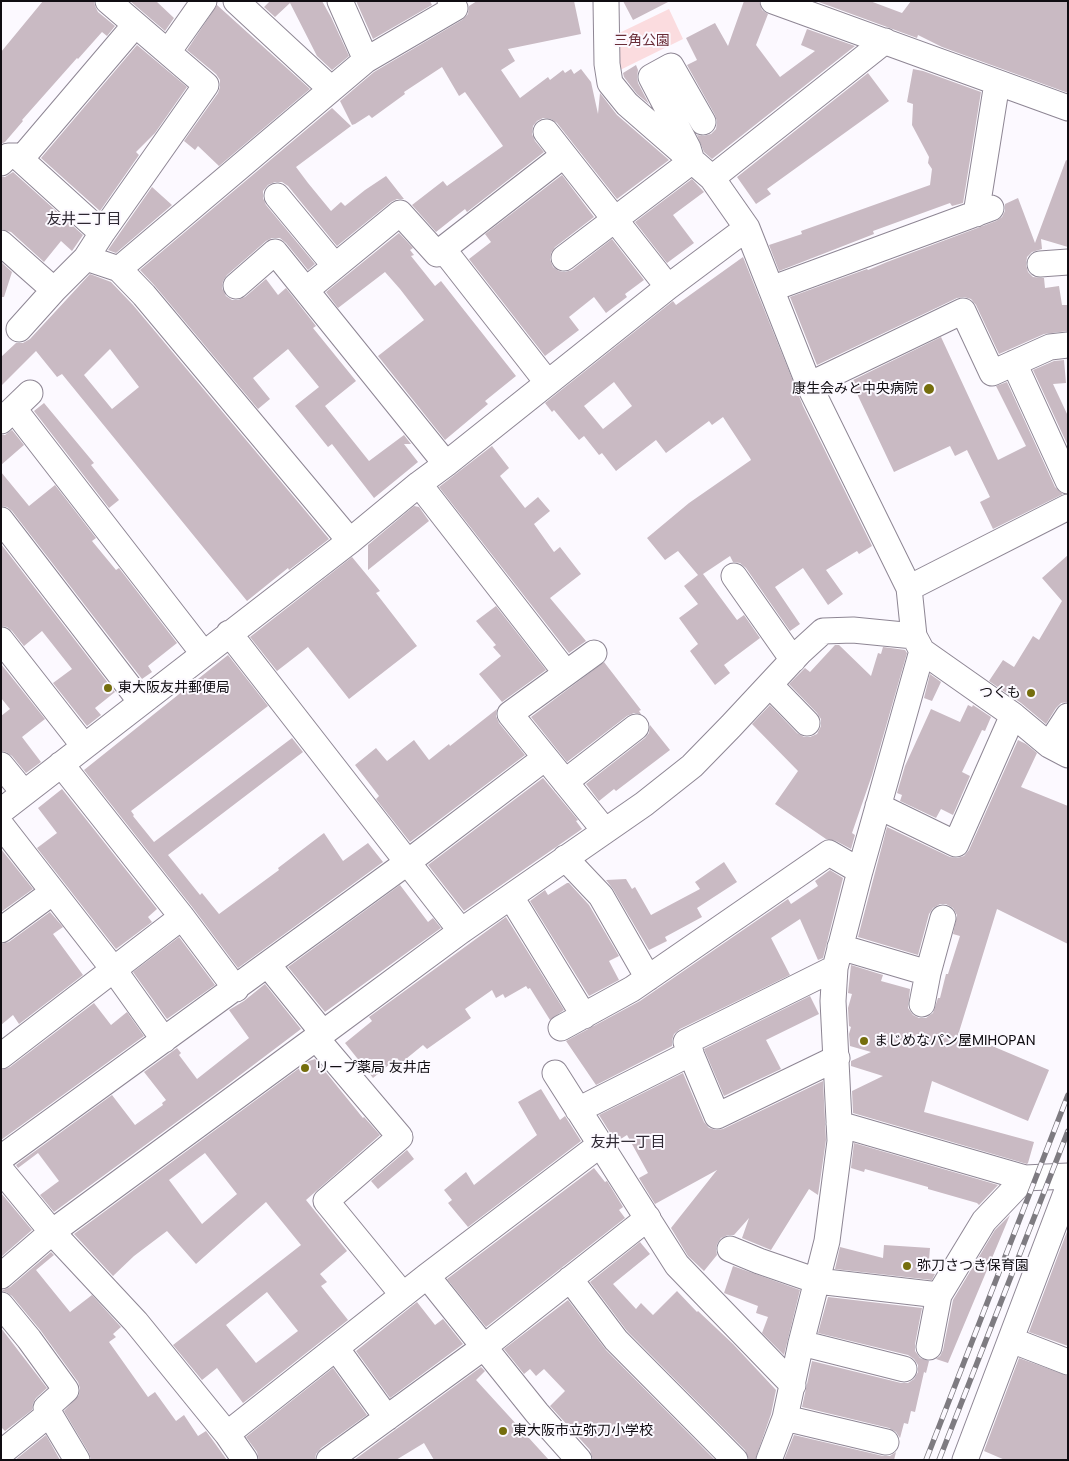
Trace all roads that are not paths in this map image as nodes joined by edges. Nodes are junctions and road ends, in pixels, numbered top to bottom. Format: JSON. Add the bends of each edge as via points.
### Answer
{"nodes":[{"id":1,"x":108,"y":1,"type":"edge"},
{"id":2,"x":204,"y":1,"type":"edge"},
{"id":3,"x":236,"y":1,"type":"edge"},
{"id":4,"x":340,"y":1,"type":"edge"},
{"id":5,"x":450,"y":1,"type":"edge"},
{"id":6,"x":606,"y":1,"type":"edge"},
{"id":7,"x":773,"y":1,"type":"edge"},
{"id":8,"x":135,"y":24,"type":"junction"},
{"id":9,"x":885,"y":41,"type":"junction"},
{"id":10,"x":168,"y":52,"type":"junction"},
{"id":11,"x":366,"y":60,"type":"junction"},
{"id":12,"x":998,"y":83,"type":"junction"},
{"id":13,"x":331,"y":89,"type":"junction"},
{"id":14,"x":1068,"y":108,"type":"edge"},
{"id":15,"x":703,"y":122,"type":"dead end"},
{"id":16,"x":546,"y":132,"type":"dead end"},
{"id":17,"x":564,"y":155,"type":"junction"},
{"id":18,"x":11,"y":161,"type":"edge"},
{"id":19,"x":692,"y":161,"type":"junction"},
{"id":20,"x":712,"y":178,"type":"junction"},
{"id":21,"x":278,"y":196,"type":"dead end"},
{"id":22,"x":615,"y":220,"type":"junction"},
{"id":23,"x":747,"y":228,"type":"junction"},
{"id":24,"x":102,"y":233,"type":"junction"},
{"id":25,"x":1,"y":243,"type":"edge"},
{"id":26,"x":443,"y":249,"type":"junction"},
{"id":27,"x":86,"y":258,"type":"junction"},
{"id":28,"x":564,"y":258,"type":"dead end"},
{"id":29,"x":1068,"y":262,"type":"edge"},
{"id":30,"x":1040,"y":264,"type":"dead end"},
{"id":31,"x":336,"y":266,"type":"junction"},
{"id":32,"x":119,"y":269,"type":"junction"},
{"id":33,"x":236,"y":286,"type":"dead end"},
{"id":34,"x":668,"y":287,"type":"junction"},
{"id":35,"x":771,"y":289,"type":"junction"},
{"id":36,"x":54,"y":290,"type":"junction"},
{"id":37,"x":306,"y":290,"type":"junction"},
{"id":38,"x":19,"y":329,"type":"dead end"},
{"id":39,"x":1068,"y":345,"type":"edge"},
{"id":40,"x":1014,"y":363,"type":"junction"},
{"id":41,"x":547,"y":382,"type":"junction"},
{"id":42,"x":809,"y":385,"type":"junction"},
{"id":43,"x":15,"y":408,"type":"edge"},
{"id":44,"x":446,"y":464,"type":"junction"},
{"id":45,"x":1068,"y":481,"type":"edge"},
{"id":46,"x":419,"y":484,"type":"junction"},
{"id":47,"x":1068,"y":507,"type":"edge"},
{"id":48,"x":1,"y":520,"type":"edge"},
{"id":49,"x":350,"y":541,"type":"junction"},
{"id":50,"x":734,"y":576,"type":"dead end"},
{"id":51,"x":909,"y":588,"type":"junction"},
{"id":52,"x":229,"y":633,"type":"junction"},
{"id":53,"x":1,"y":640,"type":"edge"},
{"id":54,"x":918,"y":644,"type":"junction"},
{"id":55,"x":203,"y":653,"type":"junction"},
{"id":56,"x":594,"y":653,"type":"dead end"},
{"id":57,"x":792,"y":660,"type":"junction"},
{"id":58,"x":566,"y":673,"type":"junction"},
{"id":59,"x":770,"y":685,"type":"junction"},
{"id":60,"x":141,"y":702,"type":"junction"},
{"id":61,"x":1013,"y":715,"type":"junction"},
{"id":62,"x":1068,"y":716,"type":"edge"},
{"id":63,"x":807,"y":723,"type":"dead end"},
{"id":64,"x":636,"y":727,"type":"dead end"},
{"id":65,"x":84,"y":746,"type":"junction"},
{"id":66,"x":1059,"y":750,"type":"edge"},
{"id":67,"x":545,"y":758,"type":"junction"},
{"id":68,"x":61,"y":764,"type":"junction"},
{"id":69,"x":1,"y":765,"type":"edge"},
{"id":70,"x":565,"y":782,"type":"junction"},
{"id":71,"x":24,"y":794,"type":"junction"},
{"id":72,"x":878,"y":806,"type":"junction"},
{"id":73,"x":1,"y":811,"type":"edge"},
{"id":74,"x":1,"y":825,"type":"edge"},
{"id":75,"x":605,"y":831,"type":"junction"},
{"id":76,"x":565,"y":858,"type":"junction"},
{"id":77,"x":408,"y":862,"type":"junction"},
{"id":78,"x":860,"y":871,"type":"junction"},
{"id":79,"x":53,"y":892,"type":"junction"},
{"id":80,"x":511,"y":897,"type":"junction"},
{"id":81,"x":182,"y":917,"type":"junction"},
{"id":82,"x":943,"y":918,"type":"dead end"},
{"id":83,"x":1,"y":930,"type":"edge"},
{"id":84,"x":461,"y":931,"type":"junction"},
{"id":85,"x":838,"y":958,"type":"junction"},
{"id":86,"x":268,"y":965,"type":"junction"},
{"id":87,"x":114,"y":970,"type":"junction"},
{"id":88,"x":928,"y":973,"type":"junction"},
{"id":89,"x":648,"y":978,"type":"junction"},
{"id":90,"x":236,"y":989,"type":"junction"},
{"id":91,"x":922,"y":1004,"type":"dead end"},
{"id":92,"x":584,"y":1016,"type":"junction"},
{"id":93,"x":561,"y":1028,"type":"dead end"},
{"id":94,"x":320,"y":1035,"type":"junction"},
{"id":95,"x":164,"y":1040,"type":"junction"},
{"id":96,"x":691,"y":1053,"type":"junction"},
{"id":97,"x":1,"y":1056,"type":"edge"},
{"id":98,"x":837,"y":1058,"type":"junction"},
{"id":99,"x":555,"y":1072,"type":"dead end"},
{"id":100,"x":578,"y":1110,"type":"junction"},
{"id":101,"x":840,"y":1124,"type":"junction"},
{"id":102,"x":600,"y":1144,"type":"junction"},
{"id":103,"x":1,"y":1158,"type":"edge"},
{"id":104,"x":1,"y":1170,"type":"edge"},
{"id":105,"x":1068,"y":1176,"type":"edge"},
{"id":106,"x":1024,"y":1178,"type":"junction"},
{"id":107,"x":1068,"y":1188,"type":"edge"},
{"id":108,"x":1063,"y":1214,"type":"edge"},
{"id":109,"x":648,"y":1218,"type":"junction"},
{"id":110,"x":52,"y":1232,"type":"junction"},
{"id":111,"x":730,"y":1249,"type":"dead end"},
{"id":112,"x":1,"y":1276,"type":"edge"},
{"id":113,"x":427,"y":1276,"type":"junction"},
{"id":114,"x":570,"y":1279,"type":"junction"},
{"id":115,"x":817,"y":1281,"type":"junction"},
{"id":116,"x":939,"y":1294,"type":"junction"},
{"id":117,"x":403,"y":1295,"type":"junction"},
{"id":118,"x":1,"y":1305,"type":"edge"},
{"id":119,"x":1011,"y":1340,"type":"junction"},
{"id":120,"x":801,"y":1342,"type":"junction"},
{"id":121,"x":929,"y":1347,"type":"dead end"},
{"id":122,"x":336,"y":1348,"type":"junction"},
{"id":123,"x":484,"y":1348,"type":"junction"},
{"id":124,"x":1068,"y":1362,"type":"edge"},
{"id":125,"x":904,"y":1370,"type":"dead end"},
{"id":126,"x":793,"y":1385,"type":"junction"},
{"id":127,"x":49,"y":1414,"type":"junction"},
{"id":128,"x":386,"y":1418,"type":"junction"},
{"id":129,"x":785,"y":1418,"type":"junction"},
{"id":130,"x":227,"y":1434,"type":"junction"},
{"id":131,"x":886,"y":1442,"type":"dead end"},
{"id":132,"x":1,"y":1453,"type":"edge"},
{"id":133,"x":969,"y":1459,"type":"edge"},
{"id":134,"x":77,"y":1460,"type":"edge"},
{"id":135,"x":245,"y":1460,"type":"edge"},
{"id":136,"x":329,"y":1460,"type":"edge"},
{"id":137,"x":579,"y":1460,"type":"edge"},
{"id":138,"x":735,"y":1460,"type":"edge"},
{"id":139,"x":769,"y":1460,"type":"edge"}],
"edges":[{"from":1,"to":8,"type":"street"},
{"from":2,"to":10,"type":"street"},
{"from":3,"to":13,"type":"street"},
{"from":4,"to":11,"type":"street"},
{"from":5,"to":11,"type":"street","via":[[455,8]]},
{"from":6,"to":19,"type":"street","via":[[610,83],[627,104]]},
{"from":7,"to":9,"type":"street"},
{"from":8,"to":10,"type":"street"},
{"from":8,"to":18,"type":"street"},
{"from":9,"to":12,"type":"street"},
{"from":9,"to":20,"type":"street"},
{"from":10,"to":24,"type":"street","via":[[206,85]]},
{"from":11,"to":13,"type":"street"},
{"from":12,"to":14,"type":"street"},
{"from":12,"to":35,"type":"street","via":[[984,211]]},
{"from":13,"to":32,"type":"street"},
{"from":15,"to":19,"type":"street","via":[[670,66],[651,77]]},
{"from":16,"to":17,"type":"street"},
{"from":17,"to":22,"type":"street"},
{"from":17,"to":26,"type":"street"},
{"from":18,"to":24,"type":"street"},
{"from":19,"to":20,"type":"street"},
{"from":19,"to":22,"type":"street"},
{"from":20,"to":23,"type":"street"},
{"from":21,"to":31,"type":"street"},
{"from":22,"to":28,"type":"street"},
{"from":22,"to":34,"type":"street"},
{"from":23,"to":34,"type":"street"},
{"from":23,"to":35,"type":"street"},
{"from":24,"to":27,"type":"street"},
{"from":25,"to":36,"type":"street"},
{"from":26,"to":31,"type":"street","via":[[436,254],[400,213]]},
{"from":26,"to":41,"type":"street"},
{"from":27,"to":32,"type":"street"},
{"from":27,"to":36,"type":"street"},
{"from":29,"to":30,"type":"street"},
{"from":31,"to":37,"type":"street"},
{"from":32,"to":49,"type":"street"},
{"from":33,"to":37,"type":"street","via":[[275,252]]},
{"from":34,"to":41,"type":"street"},
{"from":35,"to":42,"type":"street"},
{"from":36,"to":38,"type":"street"},
{"from":37,"to":44,"type":"street"},
{"from":39,"to":40,"type":"street","via":[[1050,347]]},
{"from":40,"to":42,"type":"street","via":[[992,373],[963,311]]},
{"from":40,"to":45,"type":"street"},
{"from":41,"to":44,"type":"street"},
{"from":42,"to":51,"type":"street"},
{"from":43,"to":55,"type":"street"},
{"from":44,"to":46,"type":"street"},
{"from":46,"to":49,"type":"street"},
{"from":46,"to":58,"type":"street"},
{"from":47,"to":51,"type":"street"},
{"from":48,"to":60,"type":"street"},
{"from":49,"to":52,"type":"street"},
{"from":50,"to":57,"type":"street"},
{"from":51,"to":54,"type":"street"},
{"from":52,"to":55,"type":"street"},
{"from":52,"to":77,"type":"street"},
{"from":53,"to":65,"type":"street"},
{"from":54,"to":57,"type":"street","via":[[854,630],[823,631]]},
{"from":54,"to":61,"type":"street"},
{"from":54,"to":72,"type":"street"},
{"from":55,"to":60,"type":"street"},
{"from":56,"to":58,"type":"street"},
{"from":57,"to":59,"type":"street"},
{"from":58,"to":67,"type":"street","via":[[510,714]]},
{"from":59,"to":63,"type":"street"},
{"from":59,"to":75,"type":"street","via":[[692,766]]},
{"from":60,"to":65,"type":"street"},
{"from":61,"to":66,"type":"street"},
{"from":61,"to":72,"type":"street","via":[[956,844]]},
{"from":62,"to":66,"type":"street"},
{"from":64,"to":70,"type":"street"},
{"from":65,"to":68,"type":"street"},
{"from":67,"to":70,"type":"street"},
{"from":67,"to":77,"type":"street"},
{"from":68,"to":71,"type":"street"},
{"from":68,"to":81,"type":"street"},
{"from":69,"to":71,"type":"street"},
{"from":70,"to":75,"type":"street"},
{"from":71,"to":73,"type":"street"},
{"from":72,"to":78,"type":"street"},
{"from":74,"to":79,"type":"street"},
{"from":75,"to":76,"type":"street"},
{"from":76,"to":80,"type":"street"},
{"from":76,"to":89,"type":"street","via":[[601,896]]},
{"from":77,"to":84,"type":"street"},
{"from":77,"to":86,"type":"street"},
{"from":78,"to":85,"type":"street"},
{"from":78,"to":89,"type":"street","via":[[829,853]]},
{"from":79,"to":83,"type":"street"},
{"from":79,"to":87,"type":"street"},
{"from":80,"to":84,"type":"street"},
{"from":80,"to":92,"type":"street"},
{"from":81,"to":87,"type":"street"},
{"from":81,"to":90,"type":"street"},
{"from":82,"to":88,"type":"street"},
{"from":84,"to":94,"type":"street"},
{"from":85,"to":88,"type":"street"},
{"from":85,"to":96,"type":"street","via":[[686,1042]]},
{"from":85,"to":98,"type":"street","via":[[833,1001]]},
{"from":86,"to":90,"type":"street"},
{"from":86,"to":94,"type":"street"},
{"from":87,"to":95,"type":"street"},
{"from":87,"to":97,"type":"street"},
{"from":88,"to":91,"type":"street"},
{"from":89,"to":92,"type":"street"},
{"from":90,"to":95,"type":"street"},
{"from":92,"to":93,"type":"street"},
{"from":94,"to":110,"type":"street"},
{"from":94,"to":117,"type":"street","via":[[400,1137],[326,1201]]},
{"from":95,"to":103,"type":"street"},
{"from":96,"to":98,"type":"street","via":[[717,1116]]},
{"from":96,"to":100,"type":"street"},
{"from":98,"to":101,"type":"street"},
{"from":99,"to":100,"type":"street"},
{"from":100,"to":102,"type":"street"},
{"from":101,"to":106,"type":"street"},
{"from":101,"to":115,"type":"street","via":[[827,1241]]},
{"from":102,"to":109,"type":"street"},
{"from":102,"to":113,"type":"street"},
{"from":104,"to":110,"type":"street"},
{"from":105,"to":106,"type":"street"},
{"from":106,"to":116,"type":"street","via":[[984,1221]]},
{"from":107,"to":108,"type":"street"},
{"from":108,"to":119,"type":"street"},
{"from":109,"to":114,"type":"street"},
{"from":109,"to":126,"type":"street","via":[[677,1265]]},
{"from":110,"to":112,"type":"street"},
{"from":110,"to":130,"type":"street","via":[[136,1322]]},
{"from":111,"to":115,"type":"street"},
{"from":113,"to":117,"type":"street"},
{"from":113,"to":123,"type":"street"},
{"from":114,"to":123,"type":"street"},
{"from":114,"to":138,"type":"street","via":[[616,1340]]},
{"from":115,"to":116,"type":"street"},
{"from":115,"to":120,"type":"street"},
{"from":116,"to":121,"type":"street"},
{"from":117,"to":122,"type":"street"},
{"from":118,"to":127,"type":"street","via":[[66,1390],[46,1408]]},
{"from":119,"to":124,"type":"street"},
{"from":119,"to":133,"type":"street"},
{"from":120,"to":125,"type":"street"},
{"from":120,"to":126,"type":"street"},
{"from":122,"to":128,"type":"street"},
{"from":122,"to":130,"type":"street"},
{"from":123,"to":128,"type":"street"},
{"from":123,"to":137,"type":"street"},
{"from":126,"to":129,"type":"street"},
{"from":127,"to":132,"type":"street"},
{"from":127,"to":134,"type":"street"},
{"from":128,"to":136,"type":"street"},
{"from":129,"to":131,"type":"street"},
{"from":129,"to":139,"type":"street"},
{"from":130,"to":135,"type":"street"}]}
